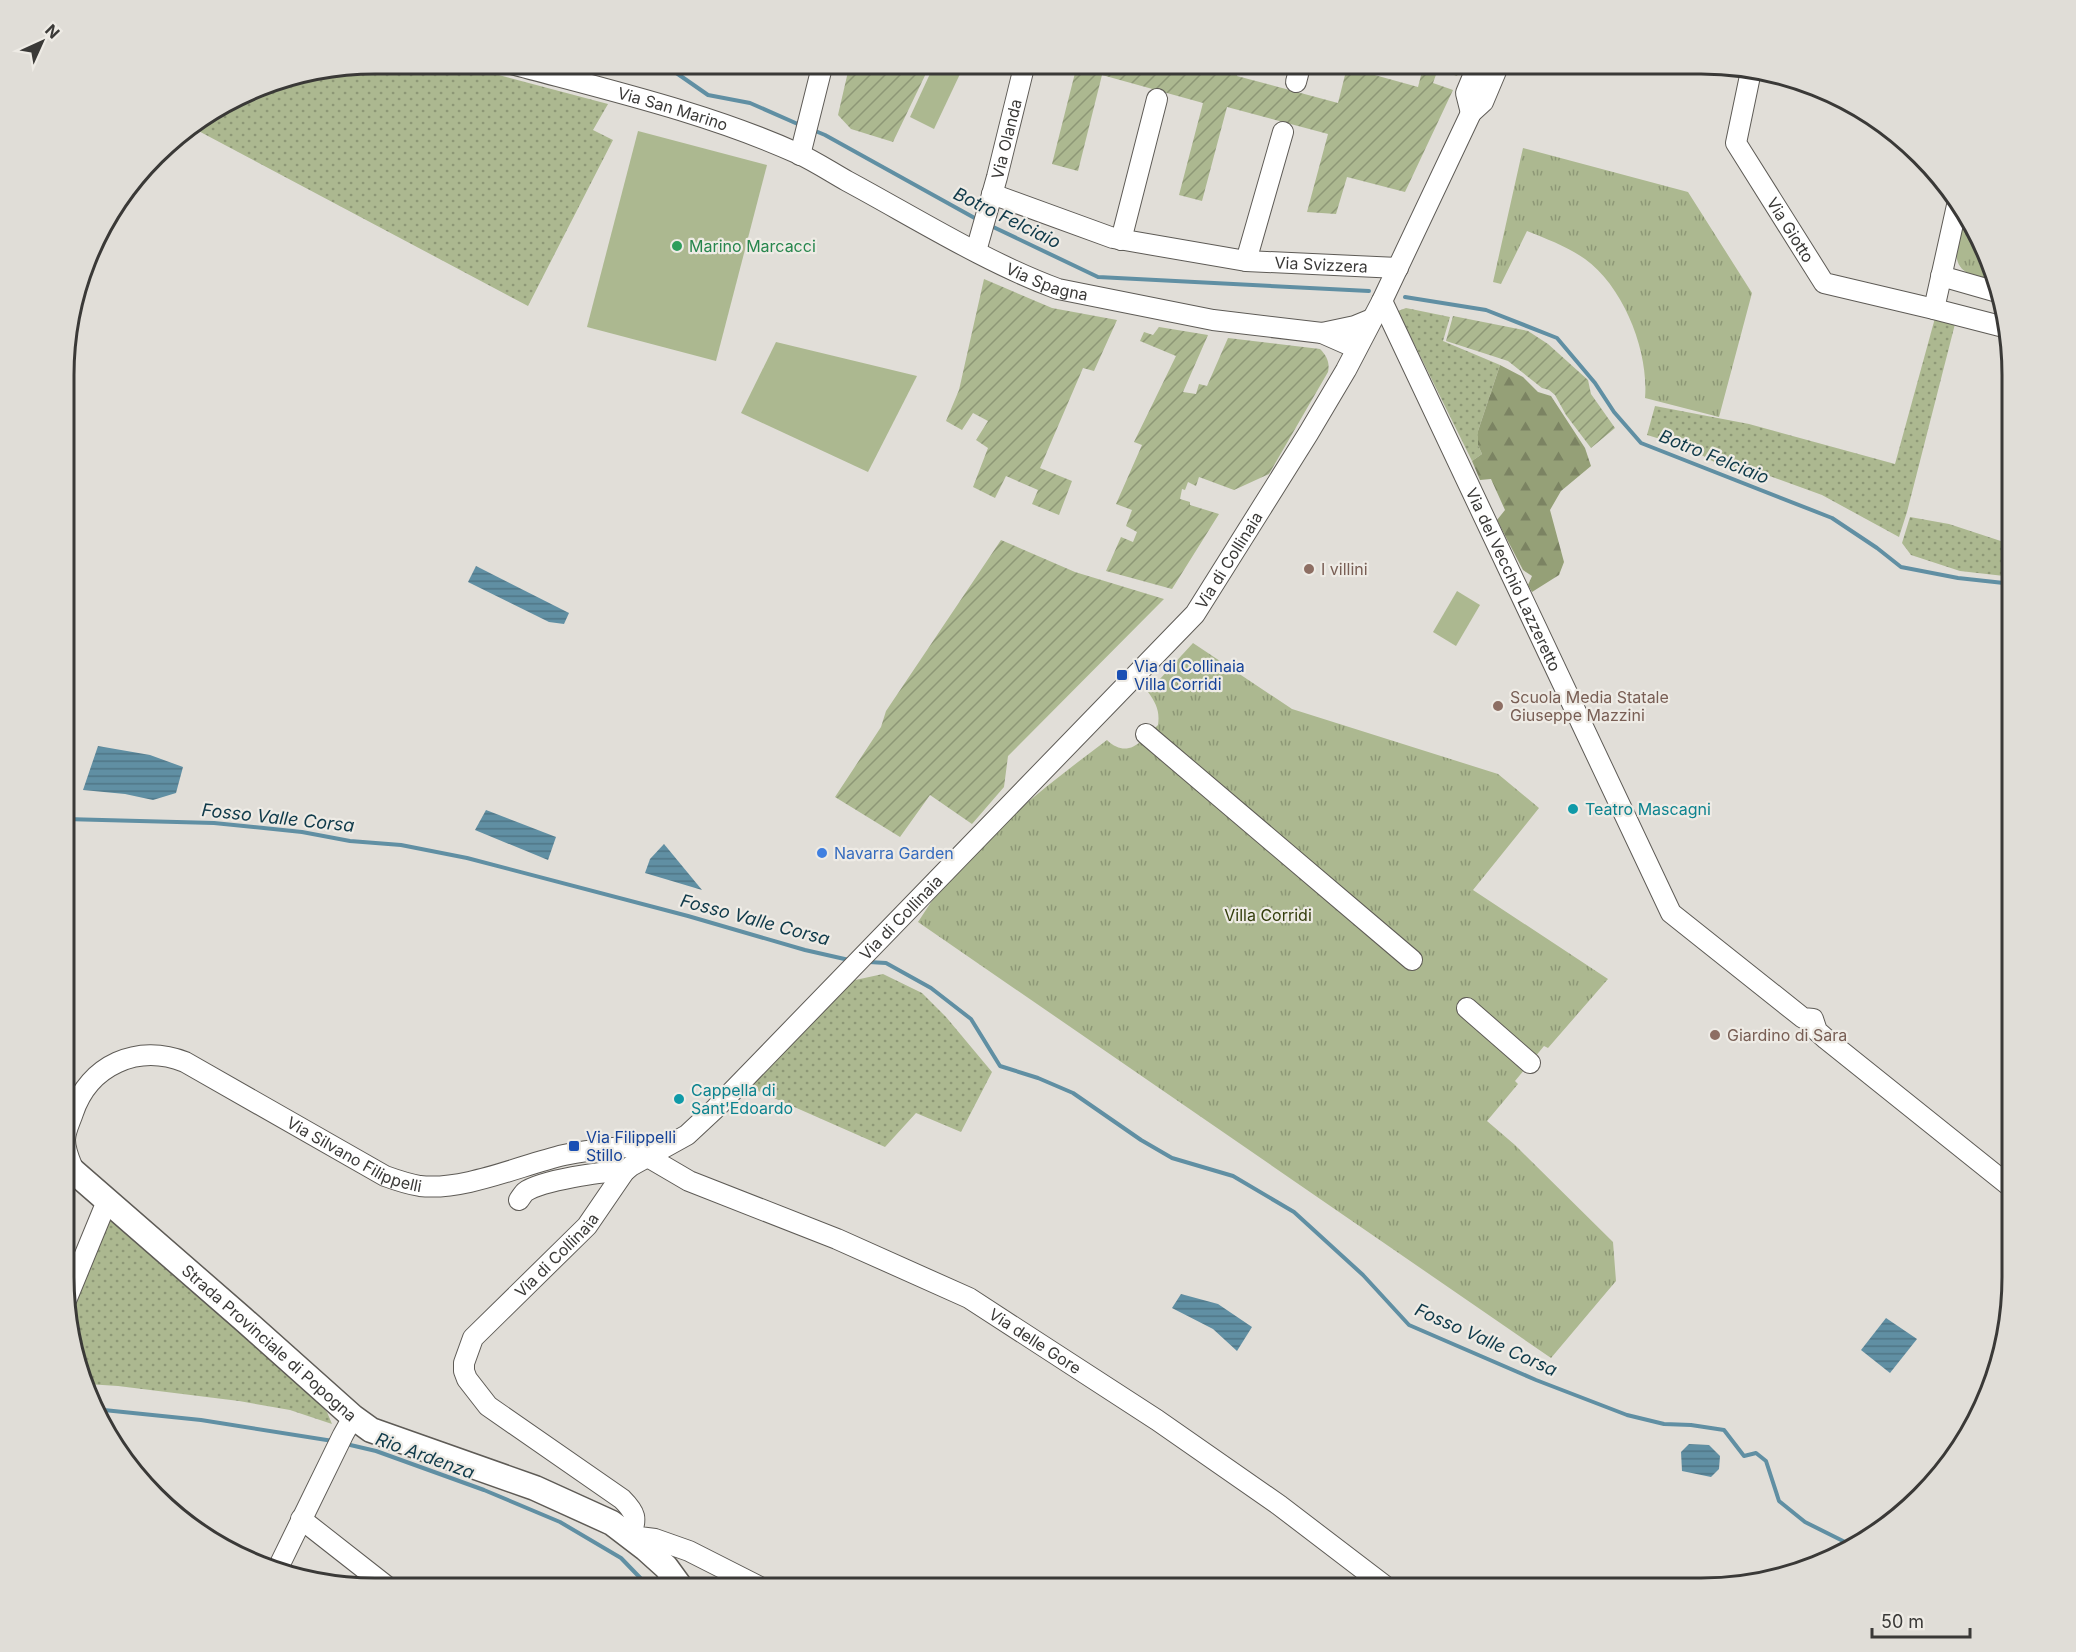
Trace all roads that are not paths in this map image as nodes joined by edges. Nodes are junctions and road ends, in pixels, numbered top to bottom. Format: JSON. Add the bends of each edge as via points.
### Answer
{"nodes":[{"id":1,"x":550,"y":74,"type":"edge"},
{"id":2,"x":820,"y":74,"type":"edge"},
{"id":3,"x":1022,"y":74,"type":"edge"},
{"id":4,"x":1474,"y":74,"type":"edge"},
{"id":5,"x":1495,"y":74,"type":"edge"},
{"id":6,"x":1750,"y":77,"type":"edge"},
{"id":7,"x":1157,"y":99,"type":"dead end"},
{"id":8,"x":1471,"y":113,"type":"junction"},
{"id":9,"x":1283,"y":132,"type":"dead end"},
{"id":10,"x":800,"y":154,"type":"junction"},
{"id":11,"x":992,"y":197,"type":"junction"},
{"id":12,"x":1955,"y":213,"type":"edge"},
{"id":13,"x":1121,"y":240,"type":"junction"},
{"id":14,"x":976,"y":251,"type":"junction"},
{"id":15,"x":1246,"y":261,"type":"junction"},
{"id":16,"x":1398,"y":268,"type":"junction"},
{"id":17,"x":1941,"y":276,"type":"junction"},
{"id":18,"x":1990,"y":290,"type":"edge"},
{"id":19,"x":1382,"y":301,"type":"junction"},
{"id":20,"x":1934,"y":309,"type":"junction"},
{"id":21,"x":1372,"y":318,"type":"junction"},
{"id":22,"x":1999,"y":326,"type":"edge"},
{"id":23,"x":1322,"y":333,"type":"junction"},
{"id":24,"x":1356,"y":348,"type":"junction"},
{"id":25,"x":1146,"y":734,"type":"dead end"},
{"id":26,"x":1412,"y":960,"type":"dead end"},
{"id":27,"x":1467,"y":1008,"type":"dead end"},
{"id":28,"x":1530,"y":1064,"type":"dead end"},
{"id":29,"x":74,"y":1103,"type":"edge"},
{"id":30,"x":665,"y":1146,"type":"junction"},
{"id":31,"x":648,"y":1157,"type":"junction"},
{"id":32,"x":74,"y":1171,"type":"edge"},
{"id":33,"x":624,"y":1172,"type":"junction"},
{"id":34,"x":2002,"y":1180,"type":"edge"},
{"id":35,"x":519,"y":1200,"type":"dead end"},
{"id":36,"x":107,"y":1201,"type":"junction"},
{"id":37,"x":74,"y":1281,"type":"edge"},
{"id":38,"x":344,"y":1434,"type":"junction"},
{"id":39,"x":302,"y":1519,"type":"junction"},
{"id":40,"x":631,"y":1536,"type":"junction"},
{"id":41,"x":280,"y":1564,"type":"edge"},
{"id":42,"x":376,"y":1578,"type":"edge"},
{"id":43,"x":674,"y":1578,"type":"edge"},
{"id":44,"x":744,"y":1578,"type":"edge"},
{"id":45,"x":1375,"y":1578,"type":"edge"}],
"edges":[{"from":1,"to":10,"type":"street","name":"Via San Marino","via":[[637,97]]},
{"from":2,"to":10,"type":"street"},
{"from":3,"to":11,"type":"street","name":"Via Olanda"},
{"from":4,"to":8,"type":"street","name":"Via di Collinaia","via":[[1466,93]]},
{"from":5,"to":8,"type":"street","name":"Via di Collinaia","via":[[1483,102]]},
{"from":6,"to":20,"type":"street","name":"Via Giotto","via":[[1737,143],[1824,284]]},
{"from":7,"to":13,"type":"street"},
{"from":8,"to":16,"type":"street","name":"Via di Collinaia"},
{"from":9,"to":15,"type":"street"},
{"from":10,"to":14,"type":"street","name":"Via Spagna"},
{"from":11,"to":13,"type":"street","name":"Via Svizzera"},
{"from":11,"to":14,"type":"street","name":"Via Olanda"},
{"from":12,"to":17,"type":"street"},
{"from":13,"to":15,"type":"street","name":"Via Svizzera"},
{"from":14,"to":23,"type":"street","name":"Via Spagna","via":[[1058,289],[1213,320]]},
{"from":15,"to":16,"type":"street","name":"Via Svizzera"},
{"from":16,"to":19,"type":"street","name":"Via di Collinaia"},
{"from":17,"to":18,"type":"street"},
{"from":17,"to":20,"type":"street"},
{"from":19,"to":21,"type":"street","name":"Via di Collinaia"},
{"from":19,"to":34,"type":"street","name":"Via del Vecchio Lazzeretto","via":[[1671,914],[1803,1018],[1813,1019],[1817,1031],[1826,1039]]},
{"from":20,"to":22,"type":"street","name":"Via Giotto"},
{"from":21,"to":23,"type":"street","name":"Via Spagna"},
{"from":21,"to":24,"type":"street","name":"Via di Collinaia"},
{"from":23,"to":24,"type":"street","name":"Via Spagna"},
{"from":24,"to":30,"type":"street","name":"Via di Collinaia","via":[[1308,434],[1195,615],[716,1108],[687,1135]]},
{"from":25,"to":26,"type":"street"},
{"from":27,"to":28,"type":"street"},
{"from":29,"to":30,"type":"street","name":"Via Silvano Filippelli","via":[[116,1062],[141,1055],[163,1056],[185,1062],[385,1176],[421,1186],[459,1184],[575,1153]]},
{"from":30,"to":31,"type":"street","name":"Via di Collinaia"},
{"from":31,"to":33,"type":"street","name":"Via di Collinaia"},
{"from":31,"to":45,"type":"street","name":"Via delle Gore","via":[[689,1181],[837,1239],[969,1298],[1184,1438]]},
{"from":32,"to":36,"type":"main road","name":"Strada Provinciale di Popogna"},
{"from":33,"to":35,"type":"street","via":[[601,1171],[542,1185],[525,1192]]},
{"from":33,"to":40,"type":"street","name":"Via di Collinaia","via":[[587,1226],[473,1338],[464,1371],[488,1406],[622,1499],[636,1521]]},
{"from":36,"to":37,"type":"street"},
{"from":36,"to":38,"type":"main road","name":"Strada Provinciale di Popogna","via":[[243,1318]]},
{"from":38,"to":39,"type":"street"},
{"from":38,"to":40,"type":"main road","name":"Strada Provinciale di Popogna","via":[[371,1430],[534,1488],[612,1523]]},
{"from":39,"to":41,"type":"street"},
{"from":39,"to":42,"type":"street"},
{"from":40,"to":43,"type":"main road","name":"Strada Provinciale di Popogna"},
{"from":40,"to":44,"type":"street","via":[[656,1539],[689,1551]]}]}
